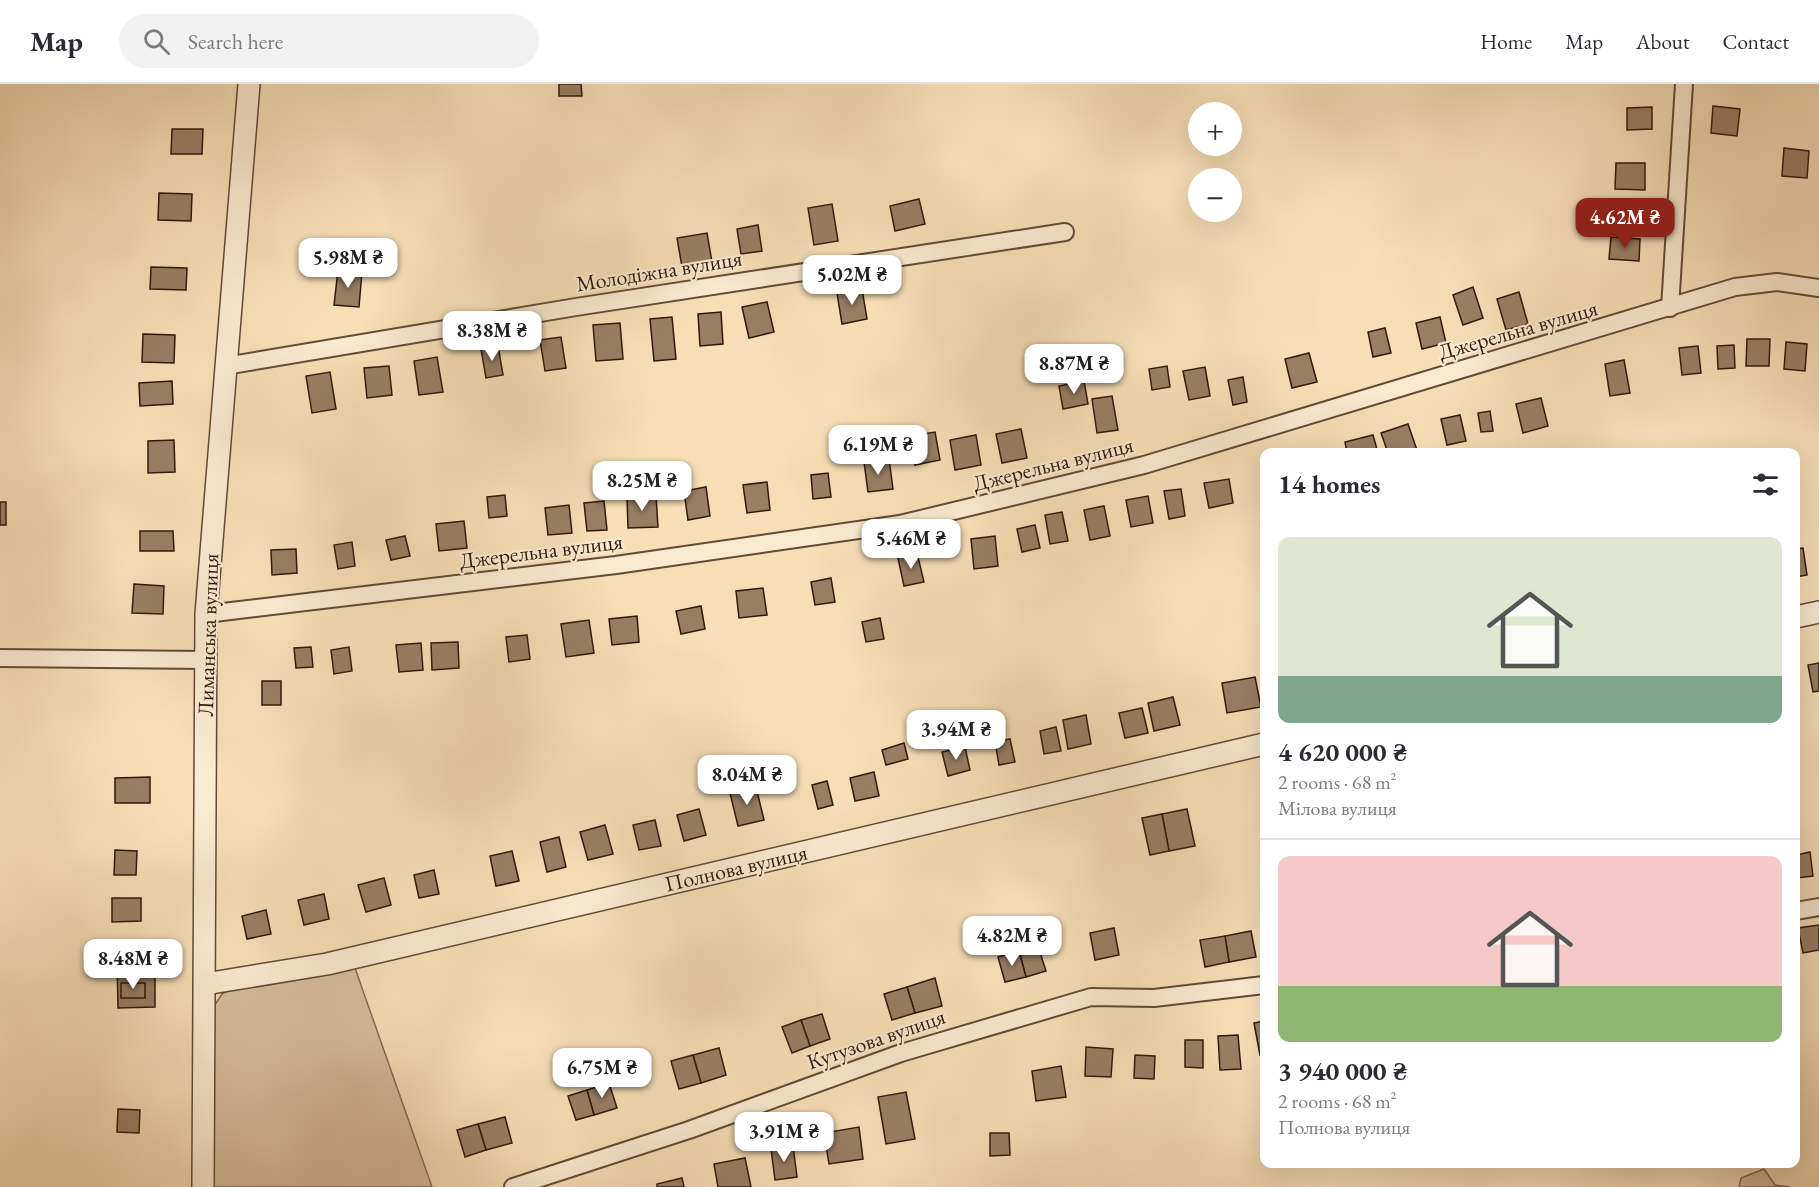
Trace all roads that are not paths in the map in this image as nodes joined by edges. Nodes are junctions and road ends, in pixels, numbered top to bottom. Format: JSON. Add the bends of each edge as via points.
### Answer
{"nodes":[{"id":1,"x":249,"y":84,"type":"edge"},
{"id":2,"x":1684,"y":84,"type":"edge"},
{"id":3,"x":1065,"y":232,"type":"dead end"},
{"id":4,"x":1819,"y":288,"type":"edge"},
{"id":5,"x":1670,"y":308,"type":"junction"},
{"id":6,"x":225,"y":366,"type":"junction"},
{"id":7,"x":1819,"y":612,"type":"edge"},
{"id":8,"x":206,"y":614,"type":"junction"},
{"id":9,"x":1800,"y":616,"type":"edge"},
{"id":10,"x":0,"y":658,"type":"edge"},
{"id":11,"x":205,"y":660,"type":"junction"},
{"id":12,"x":1260,"y":745,"type":"edge"},
{"id":13,"x":1819,"y":907,"type":"edge"},
{"id":14,"x":1800,"y":910,"type":"edge"},
{"id":15,"x":205,"y":984,"type":"junction"},
{"id":16,"x":1260,"y":985,"type":"edge"},
{"id":17,"x":203,"y":1187,"type":"edge"},
{"id":18,"x":513,"y":1187,"type":"edge"}],
"edges":[{"from":1,"to":6,"type":"street","name":"Лиманська вулиця"},
{"from":2,"to":5,"type":"street"},
{"from":3,"to":6,"type":"street","name":"Молодіжна вулиця"},
{"from":4,"to":5,"type":"street","name":"Джерельна вулиця","via":[[1777,282],[1735,287]]},
{"from":5,"to":8,"type":"street","name":"Джерельна вулиця","via":[[1144,465],[900,524],[615,565]]},
{"from":6,"to":8,"type":"street","name":"Лиманська вулиця"},
{"from":7,"to":9,"type":"street"},
{"from":8,"to":11,"type":"street","name":"Лиманська вулиця"},
{"from":10,"to":11,"type":"street"},
{"from":11,"to":15,"type":"street","name":"Лиманська вулиця"},
{"from":12,"to":15,"type":"street","name":"Полнова вулиця","via":[[327,964]]},
{"from":13,"to":14,"type":"street"},
{"from":15,"to":17,"type":"street","name":"Лиманська вулиця"},
{"from":16,"to":18,"type":"street","name":"Кутузова вулиця","via":[[1155,998],[1091,997],[901,1053],[689,1130]]}]}
